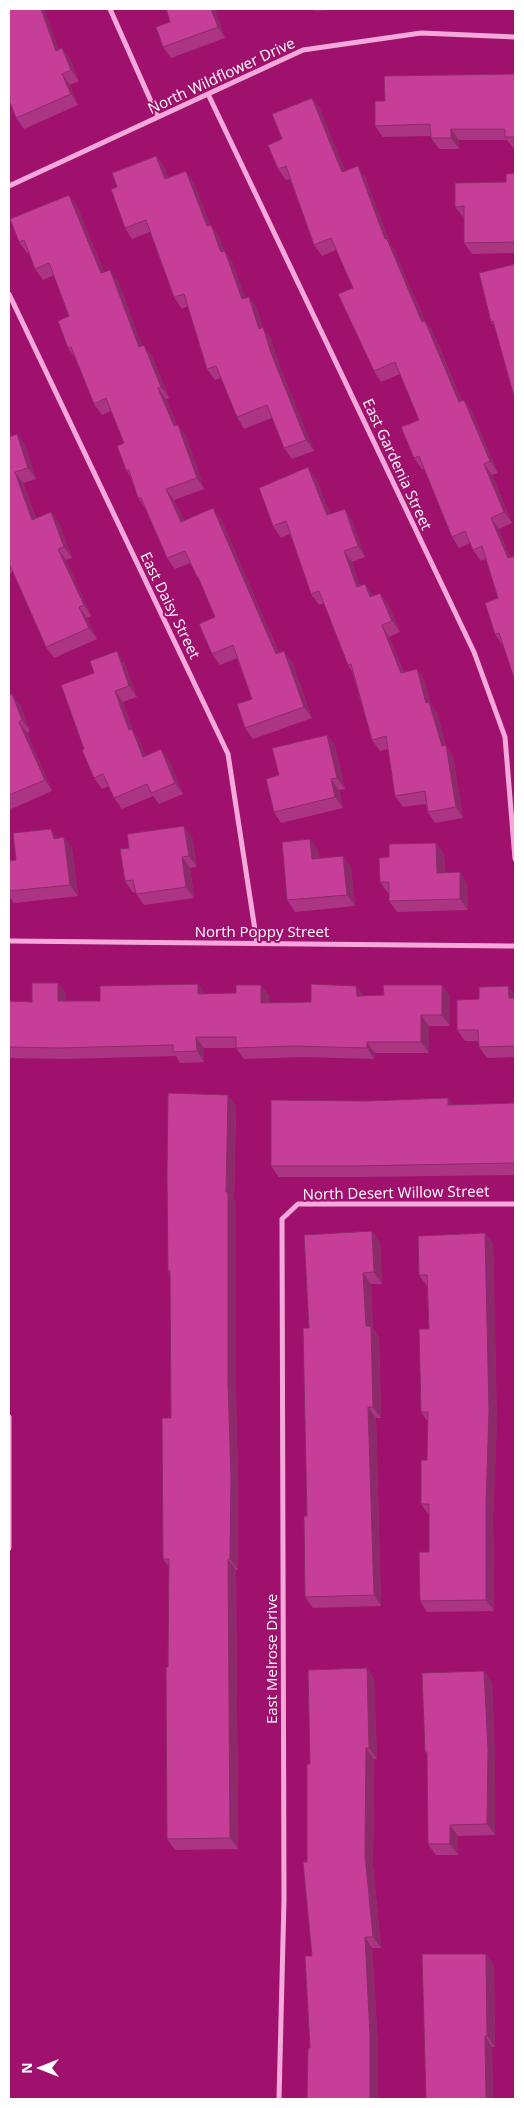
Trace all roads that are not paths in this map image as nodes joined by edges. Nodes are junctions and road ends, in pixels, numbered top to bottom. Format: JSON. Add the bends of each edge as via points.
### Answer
{"nodes":[{"id":1,"x":110,"y":9,"type":"edge"},
{"id":2,"x":515,"y":37,"type":"edge"},
{"id":3,"x":208,"y":94,"type":"junction"},
{"id":4,"x":158,"y":117,"type":"junction"},
{"id":5,"x":9,"y":186,"type":"edge"},
{"id":6,"x":9,"y":294,"type":"edge"},
{"id":7,"x":515,"y":859,"type":"edge"},
{"id":8,"x":9,"y":941,"type":"edge"},
{"id":9,"x":257,"y":943,"type":"junction"},
{"id":10,"x":515,"y":946,"type":"edge"},
{"id":11,"x":515,"y":1204,"type":"edge"},
{"id":12,"x":282,"y":1219,"type":"joint"},
{"id":13,"x":9,"y":1417,"type":"edge"},
{"id":14,"x":9,"y":1548,"type":"edge"},
{"id":15,"x":280,"y":2099,"type":"edge"}],
"edges":[{"from":1,"to":4,"type":"street"},
{"from":2,"to":3,"type":"street","name":"North Wildflower Drive","via":[[421,33],[303,50]]},
{"from":3,"to":4,"type":"street","name":"North Wildflower Drive"},
{"from":3,"to":7,"type":"street","name":"East Gardenia Street","via":[[474,652],[505,737]]},
{"from":4,"to":5,"type":"street","name":"North Wildflower Drive"},
{"from":6,"to":9,"type":"street","name":"East Daisy Street","via":[[228,754]]},
{"from":8,"to":9,"type":"street","name":"North Poppy Street"},
{"from":9,"to":10,"type":"street","name":"North Poppy Street"},
{"from":11,"to":12,"type":"street","name":"North Desert Willow Street","via":[[298,1204]]},
{"from":12,"to":15,"type":"street","name":"East Melrose Drive","via":[[284,1900]]},
{"from":13,"to":14,"type":"street"}]}
